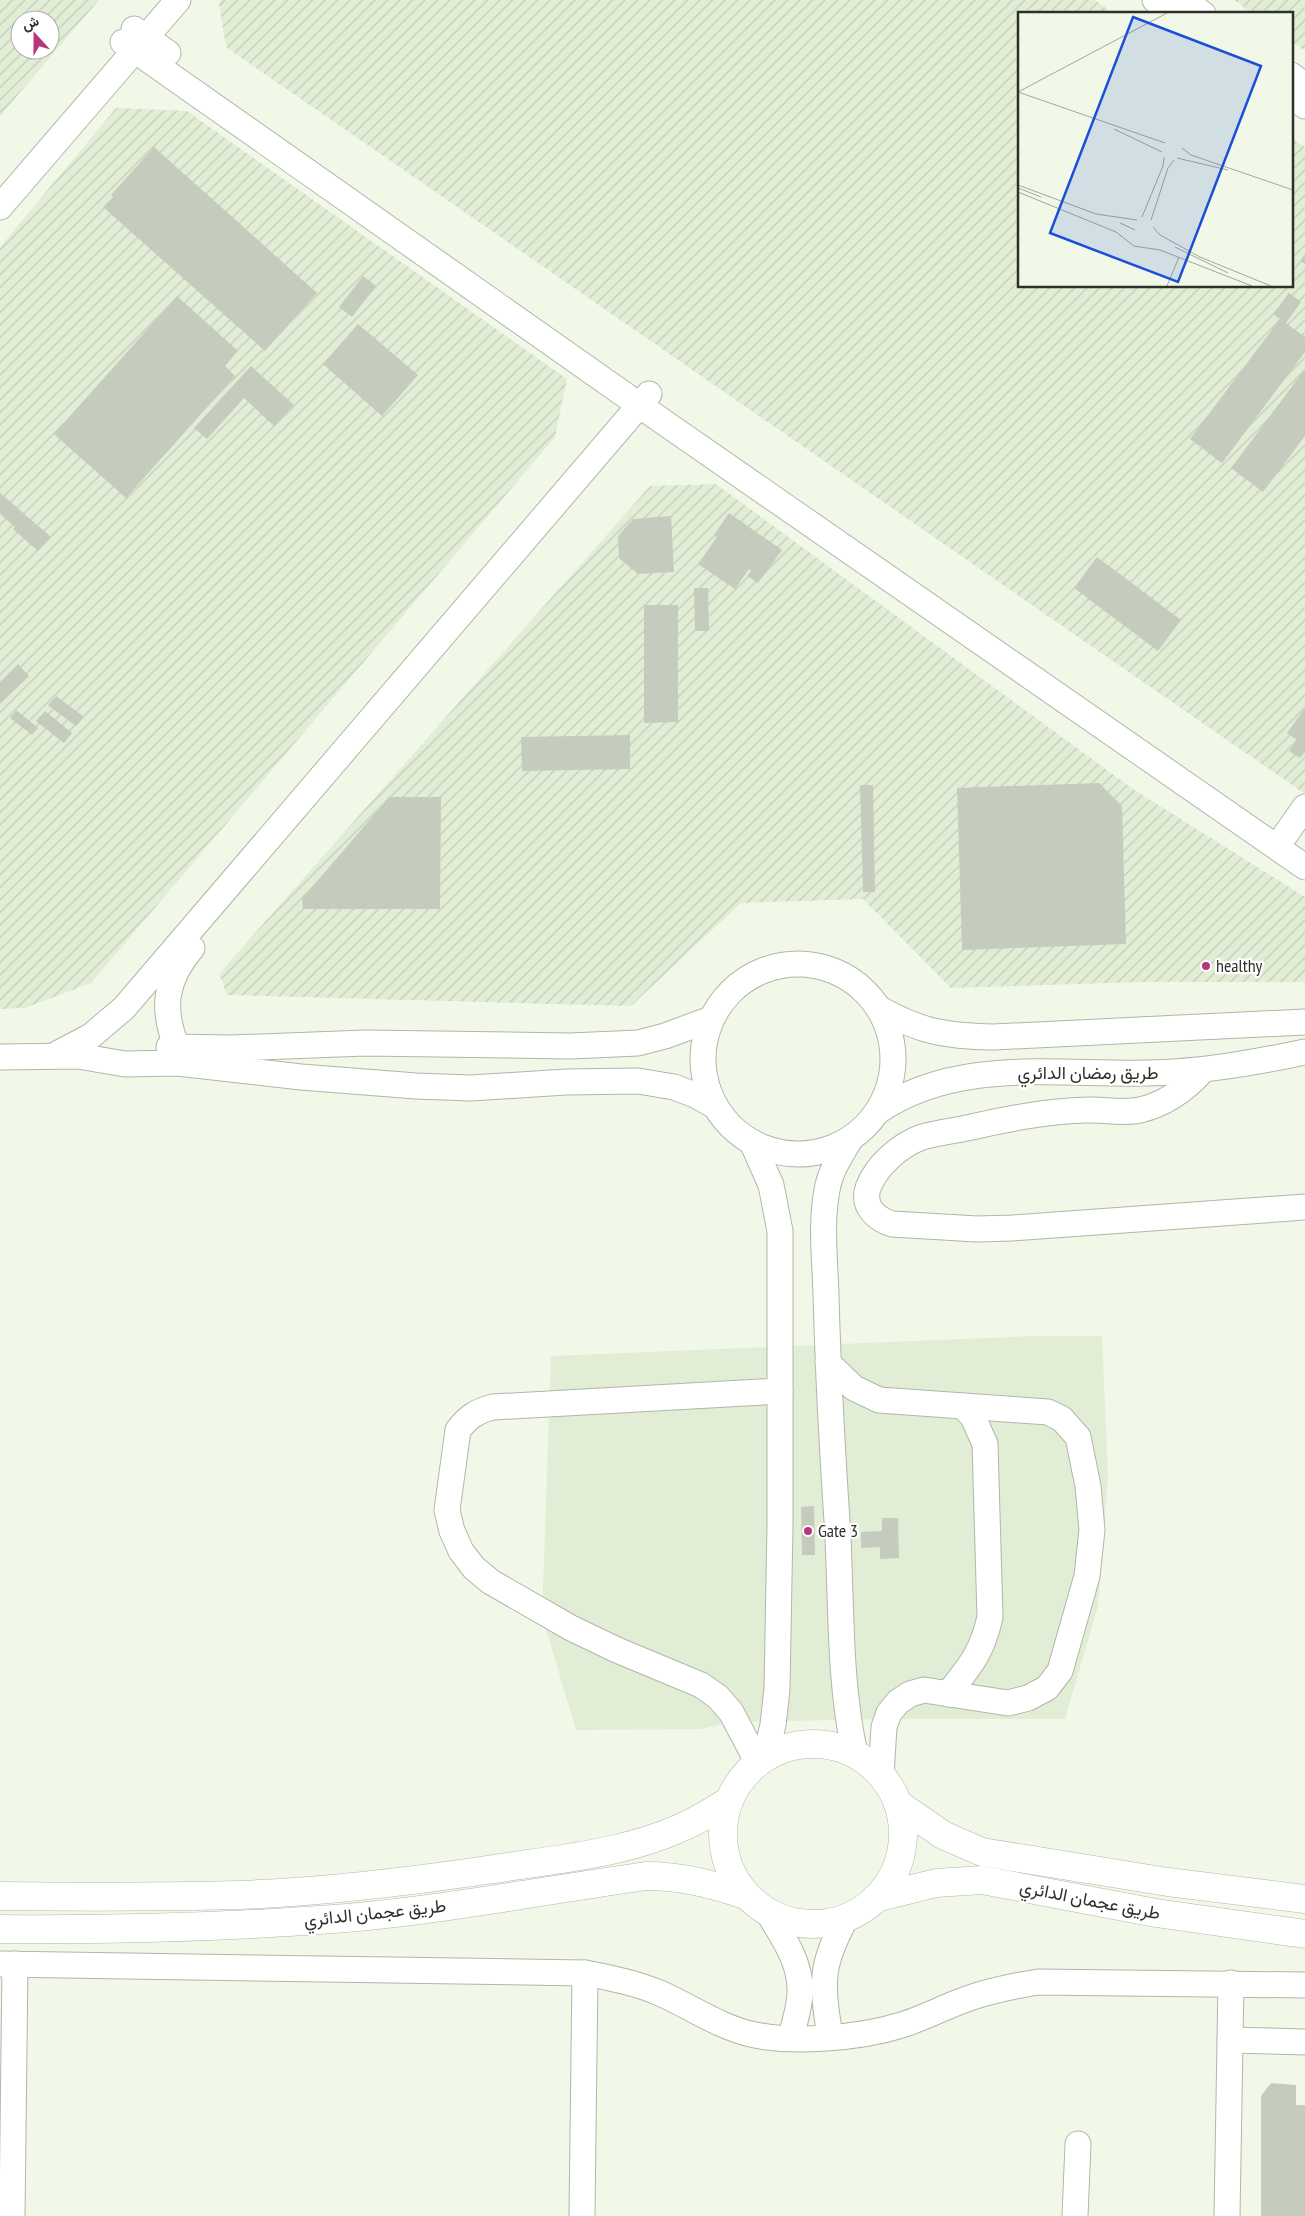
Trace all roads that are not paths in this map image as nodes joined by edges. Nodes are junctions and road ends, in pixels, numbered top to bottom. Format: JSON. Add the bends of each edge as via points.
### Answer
{"nodes":[{"id":1,"x":159,"y":0,"type":"edge"},
{"id":2,"x":178,"y":0,"type":"edge"},
{"id":3,"x":1155,"y":0,"type":"edge"},
{"id":4,"x":1184,"y":0,"type":"edge"},
{"id":5,"x":1171,"y":12,"type":"edge"},
{"id":6,"x":1200,"y":12,"type":"edge"},
{"id":7,"x":135,"y":40,"type":"junction"},
{"id":8,"x":1292,"y":76,"type":"edge"},
{"id":9,"x":1305,"y":85,"type":"edge"},
{"id":10,"x":1292,"y":97,"type":"edge"},
{"id":11,"x":1305,"y":106,"type":"edge"},
{"id":12,"x":0,"y":185,"type":"edge"},
{"id":13,"x":0,"y":207,"type":"edge"},
{"id":14,"x":650,"y":404,"type":"junction"},
{"id":15,"x":1305,"y":807,"type":"edge"},
{"id":16,"x":1283,"y":838,"type":"junction"},
{"id":17,"x":1305,"y":853,"type":"edge"},
{"id":18,"x":1305,"y":867,"type":"edge"},
{"id":19,"x":880,"y":1009,"type":"junction"},
{"id":20,"x":711,"y":1019,"type":"junction"},
{"id":21,"x":1305,"y":1022,"type":"edge"},
{"id":22,"x":177,"y":1047,"type":"junction"},
{"id":23,"x":1305,"y":1052,"type":"edge"},
{"id":24,"x":53,"y":1056,"type":"junction"},
{"id":25,"x":78,"y":1056,"type":"junction"},
{"id":26,"x":0,"y":1057,"type":"edge"},
{"id":27,"x":1203,"y":1070,"type":"junction"},
{"id":28,"x":715,"y":1106,"type":"junction"},
{"id":29,"x":877,"y":1112,"type":"junction"},
{"id":30,"x":851,"y":1138,"type":"junction"},
{"id":31,"x":752,"y":1142,"type":"junction"},
{"id":32,"x":1305,"y":1207,"type":"edge"},
{"id":33,"x":828,"y":1363,"type":"junction"},
{"id":34,"x":779,"y":1398,"type":"junction"},
{"id":35,"x":963,"y":1406,"type":"junction"},
{"id":36,"x":948,"y":1694,"type":"junction"},
{"id":37,"x":855,"y":1754,"type":"junction"},
{"id":38,"x":762,"y":1760,"type":"junction"},
{"id":39,"x":881,"y":1775,"type":"junction"},
{"id":40,"x":729,"y":1801,"type":"junction"},
{"id":41,"x":898,"y":1804,"type":"junction"},
{"id":42,"x":745,"y":1894,"type":"junction"},
{"id":43,"x":0,"y":1896,"type":"edge"},
{"id":44,"x":876,"y":1898,"type":"junction"},
{"id":45,"x":1305,"y":1899,"type":"edge"},
{"id":46,"x":769,"y":1914,"type":"junction"},
{"id":47,"x":846,"y":1918,"type":"junction"},
{"id":48,"x":0,"y":1929,"type":"edge"},
{"id":49,"x":1305,"y":1934,"type":"edge"},
{"id":50,"x":8,"y":1964,"type":"edge"},
{"id":51,"x":585,"y":1973,"type":"junction"},
{"id":52,"x":1231,"y":1983,"type":"junction"},
{"id":53,"x":1305,"y":1985,"type":"edge"},
{"id":54,"x":830,"y":2037,"type":"junction"},
{"id":55,"x":791,"y":2038,"type":"junction"},
{"id":56,"x":1230,"y":2040,"type":"junction"},
{"id":57,"x":1305,"y":2042,"type":"edge"},
{"id":58,"x":1078,"y":2144,"type":"dead end"},
{"id":59,"x":12,"y":2216,"type":"edge"},
{"id":60,"x":582,"y":2216,"type":"edge"},
{"id":61,"x":1075,"y":2216,"type":"edge"},
{"id":62,"x":1227,"y":2216,"type":"edge"}],
"edges":[{"from":1,"to":7,"type":"street"},
{"from":2,"to":7,"type":"street"},
{"from":3,"to":5,"type":"street"},
{"from":4,"to":6,"type":"street"},
{"from":7,"to":12,"type":"street"},
{"from":7,"to":13,"type":"street"},
{"from":7,"to":14,"type":"street"},
{"from":8,"to":9,"type":"street"},
{"from":10,"to":11,"type":"street"},
{"from":14,"to":16,"type":"street"},
{"from":14,"to":18,"type":"street"},
{"from":14,"to":22,"type":"street","via":[[184,958],[168,992],[170,1030]]},
{"from":14,"to":24,"type":"street","via":[[124,1008],[91,1036]]},
{"from":15,"to":16,"type":"street"},
{"from":16,"to":17,"type":"street"},
{"from":19,"to":20,"type":"street","via":[[861,986],[836,970],[808,964],[778,965],[750,976],[727,995]]},
{"from":19,"to":21,"type":"street","name":"طريق رمضان الدائري","via":[[923,1030],[954,1036],[1002,1037]]},
{"from":19,"to":29,"type":"street","via":[[891,1034],[894,1061],[889,1088]]},
{"from":20,"to":22,"type":"street","via":[[638,1043]]},
{"from":20,"to":28,"type":"street","via":[[703,1048],[704,1078]]},
{"from":22,"to":25,"type":"street","via":[[117,1048]]},
{"from":23,"to":27,"type":"street","name":"طريق رمضان الدائري"},
{"from":24,"to":25,"type":"street"},
{"from":24,"to":26,"type":"street"},
{"from":25,"to":28,"type":"street","via":[[125,1064],[187,1064],[416,1086],[470,1088],[638,1081],[674,1087]]},
{"from":27,"to":29,"type":"street","name":"طريق رمضان الدائري","via":[[996,1073],[957,1078],[923,1087]]},
{"from":27,"to":32,"type":"street","via":[[1178,1094],[1140,1110],[1087,1110],[1015,1117],[922,1138],[899,1149],[881,1167],[868,1188],[867,1201],[872,1212],[892,1224],[991,1229]]},
{"from":28,"to":31,"type":"street","via":[[731,1127]]},
{"from":29,"to":30,"type":"street"},
{"from":30,"to":31,"type":"street","via":[[827,1149],[802,1154],[776,1152]]},
{"from":30,"to":33,"type":"street","via":[[834,1165],[825,1206]]},
{"from":31,"to":34,"type":"street","via":[[771,1185],[780,1231]]},
{"from":33,"to":35,"type":"street","via":[[854,1388],[879,1400]]},
{"from":33,"to":37,"type":"street","via":[[829,1407],[844,1440],[852,1524],[852,1585],[841,1645],[848,1723]]},
{"from":34,"to":38,"type":"street","via":[[795,1456],[796,1572],[778,1640],[773,1725]]},
{"from":34,"to":38,"type":"street","via":[[479,1410],[458,1430],[447,1510],[452,1531],[462,1551],[474,1568],[491,1582],[594,1639],[701,1685],[731,1712]]},
{"from":35,"to":36,"type":"street","via":[[973,1417],[985,1444],[990,1617],[977,1657]]},
{"from":35,"to":36,"type":"street","via":[[1048,1412],[1062,1419],[1078,1437],[1088,1486],[1092,1530],[1087,1576],[1060,1671],[1047,1688],[1028,1698],[1008,1703]]},
{"from":36,"to":39,"type":"street","via":[[924,1690],[898,1702],[884,1727]]},
{"from":37,"to":38,"type":"main road","via":[[833,1746],[810,1744],[787,1748]]},
{"from":37,"to":39,"type":"main road"},
{"from":38,"to":40,"type":"main road","via":[[741,1780]]},
{"from":39,"to":41,"type":"main road"},
{"from":40,"to":42,"type":"main road","via":[[722,1833],[728,1866]]},
{"from":40,"to":43,"type":"main road","name":"طريق عجمان الدائري","via":[[693,1822],[638,1843],[606,1851],[442,1876],[241,1894]]},
{"from":41,"to":44,"type":"main road","via":[[903,1829],[901,1854],[892,1878]]},
{"from":41,"to":45,"type":"main road","name":"طريق عجمان الدائري","via":[[943,1835],[982,1852],[1194,1886]]},
{"from":42,"to":46,"type":"main road"},
{"from":42,"to":48,"type":"main road","name":"طريق عجمان الدائري","via":[[674,1876],[646,1876],[455,1906],[348,1918],[242,1925]]},
{"from":44,"to":47,"type":"main road"},
{"from":44,"to":49,"type":"main road","name":"طريق عجمان الدائري","via":[[936,1883],[982,1880],[1156,1913]]},
{"from":46,"to":47,"type":"main road","via":[[794,1923],[821,1924]]},
{"from":46,"to":55,"type":"street","via":[[799,1972],[800,1993]]},
{"from":47,"to":54,"type":"street","via":[[824,1974],[823,1992]]},
{"from":50,"to":51,"type":"street"},
{"from":50,"to":59,"type":"street"},
{"from":51,"to":55,"type":"street","via":[[624,1980],[660,1993],[724,2026],[756,2035]]},
{"from":51,"to":60,"type":"street"},
{"from":52,"to":53,"type":"street"},
{"from":52,"to":54,"type":"street","via":[[1038,1982],[1001,1988],[965,1999],[898,2026],[865,2034]]},
{"from":52,"to":56,"type":"street"},
{"from":54,"to":55,"type":"street"},
{"from":56,"to":57,"type":"street"},
{"from":56,"to":62,"type":"street"},
{"from":58,"to":61,"type":"street"}]}
